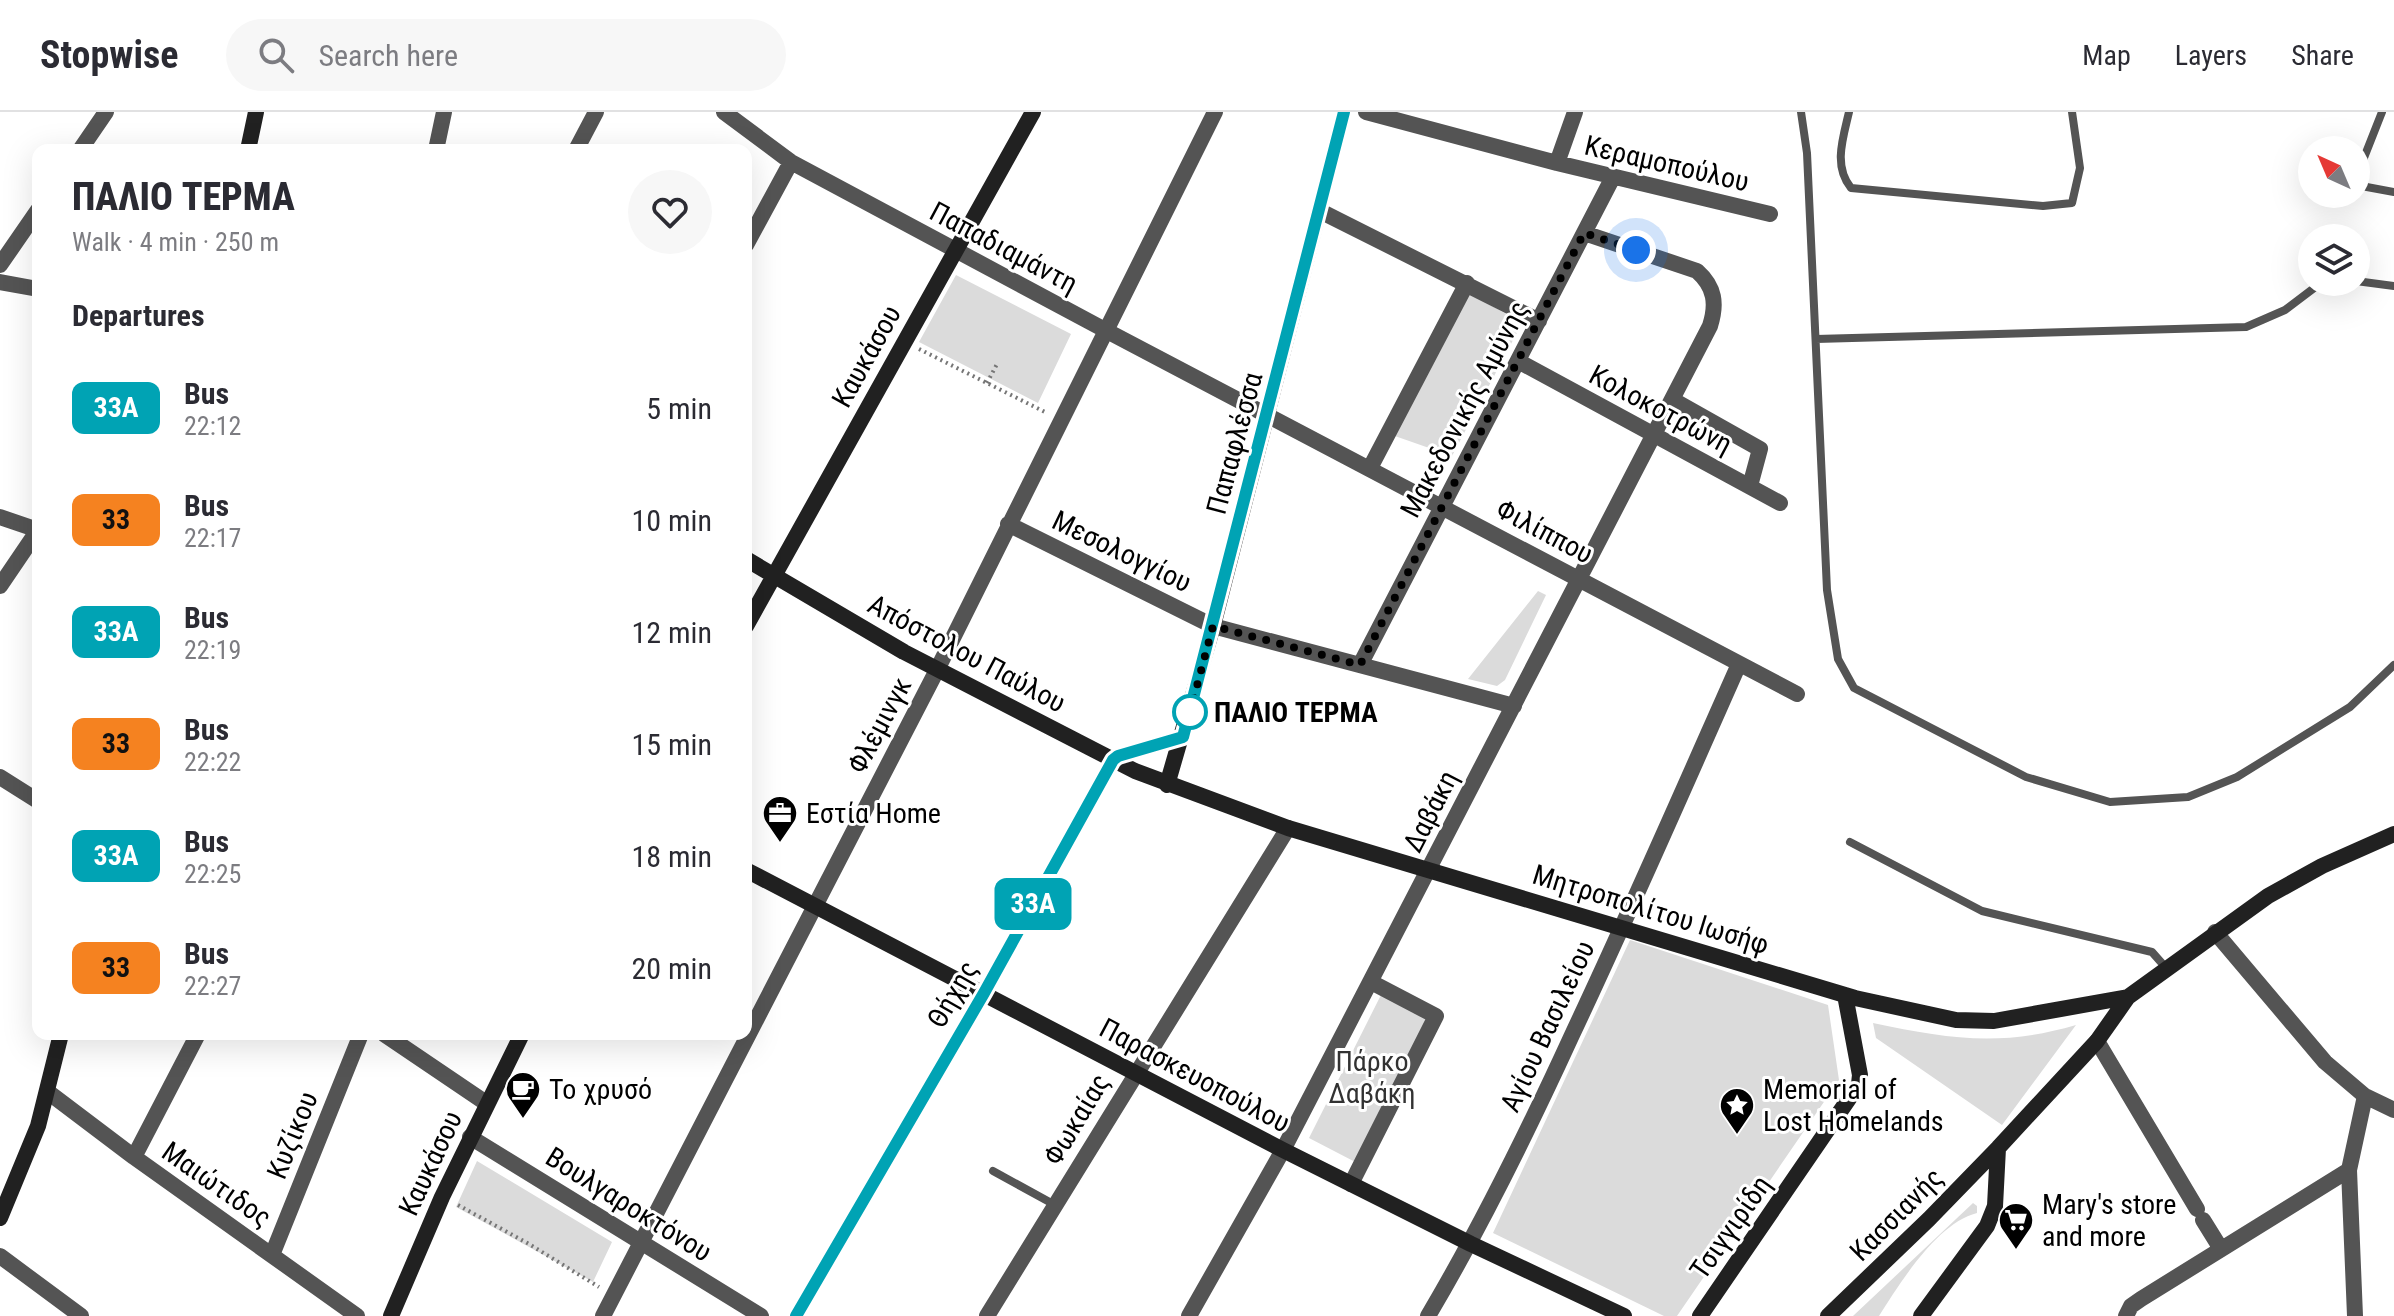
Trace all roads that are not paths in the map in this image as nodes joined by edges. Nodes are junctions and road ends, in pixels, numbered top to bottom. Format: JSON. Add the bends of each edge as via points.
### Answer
{"nodes":[{"id":1,"x":106,"y":112,"type":"edge"},
{"id":2,"x":256,"y":112,"type":"edge"},
{"id":3,"x":444,"y":112,"type":"edge"},
{"id":4,"x":596,"y":112,"type":"edge"},
{"id":5,"x":724,"y":112,"type":"edge"},
{"id":6,"x":1033,"y":112,"type":"edge"},
{"id":7,"x":1215,"y":112,"type":"edge"},
{"id":8,"x":1344,"y":112,"type":"edge"},
{"id":9,"x":1366,"y":112,"type":"edge"},
{"id":10,"x":1575,"y":112,"type":"edge"},
{"id":11,"x":1801,"y":112,"type":"edge"},
{"id":12,"x":1849,"y":112,"type":"edge"},
{"id":13,"x":2072,"y":112,"type":"edge"},
{"id":14,"x":2382,"y":112,"type":"edge"},
{"id":15,"x":2370,"y":142,"type":"edge"},
{"id":16,"x":84,"y":144,"type":"edge"},
{"id":17,"x":249,"y":144,"type":"edge"},
{"id":18,"x":437,"y":144,"type":"edge"},
{"id":19,"x":579,"y":144,"type":"edge"},
{"id":20,"x":791,"y":162,"type":"junction"},
{"id":21,"x":1557,"y":163,"type":"junction"},
{"id":22,"x":1613,"y":177,"type":"junction"},
{"id":23,"x":2370,"y":188,"type":"edge"},
{"id":24,"x":2394,"y":192,"type":"edge"},
{"id":25,"x":1320,"y":211,"type":"junction"},
{"id":26,"x":1770,"y":214,"type":"dead end"},
{"id":27,"x":32,"y":219,"type":"edge"},
{"id":28,"x":1584,"y":233,"type":"junction"},
{"id":29,"x":752,"y":234,"type":"edge"},
{"id":30,"x":955,"y":250,"type":"junction"},
{"id":31,"x":0,"y":265,"type":"edge"},
{"id":32,"x":0,"y":282,"type":"edge"},
{"id":33,"x":1467,"y":283,"type":"junction"},
{"id":34,"x":2370,"y":283,"type":"edge"},
{"id":35,"x":2394,"y":286,"type":"edge"},
{"id":36,"x":32,"y":288,"type":"edge"},
{"id":37,"x":2304,"y":296,"type":"edge"},
{"id":38,"x":1539,"y":321,"type":"junction"},
{"id":39,"x":1105,"y":330,"type":"junction"},
{"id":40,"x":1816,"y":339,"type":"junction"},
{"id":41,"x":1518,"y":361,"type":"junction"},
{"id":42,"x":1673,"y":400,"type":"junction"},
{"id":43,"x":1268,"y":414,"type":"junction"},
{"id":44,"x":1653,"y":436,"type":"junction"},
{"id":45,"x":1370,"y":468,"type":"junction"},
{"id":46,"x":1750,"y":486,"type":"junction"},
{"id":47,"x":1780,"y":503,"type":"dead end"},
{"id":48,"x":1442,"y":506,"type":"junction"},
{"id":49,"x":0,"y":517,"type":"edge"},
{"id":50,"x":1008,"y":524,"type":"junction"},
{"id":51,"x":32,"y":528,"type":"edge"},
{"id":52,"x":32,"y":539,"type":"edge"},
{"id":53,"x":752,"y":562,"type":"edge"},
{"id":54,"x":775,"y":574,"type":"junction"},
{"id":55,"x":1580,"y":579,"type":"junction"},
{"id":56,"x":0,"y":586,"type":"edge"},
{"id":57,"x":752,"y":615,"type":"edge"},
{"id":58,"x":1213,"y":626,"type":"junction"},
{"id":59,"x":1739,"y":664,"type":"junction"},
{"id":60,"x":1360,"y":665,"type":"junction"},
{"id":61,"x":2394,"y":665,"type":"edge"},
{"id":62,"x":937,"y":670,"type":"junction"},
{"id":63,"x":1797,"y":694,"type":"dead end"},
{"id":64,"x":1514,"y":706,"type":"junction"},
{"id":65,"x":1183,"y":737,"type":"junction"},
{"id":66,"x":1113,"y":760,"type":"junction"},
{"id":67,"x":0,"y":777,"type":"edge"},
{"id":68,"x":1167,"y":785,"type":"junction"},
{"id":69,"x":32,"y":797,"type":"edge"},
{"id":70,"x":1288,"y":828,"type":"junction"},
{"id":71,"x":2394,"y":834,"type":"edge"},
{"id":72,"x":1850,"y":842,"type":"dead end"},
{"id":73,"x":1429,"y":869,"type":"junction"},
{"id":74,"x":752,"y":873,"type":"edge"},
{"id":75,"x":814,"y":905,"type":"junction"},
{"id":76,"x":1623,"y":927,"type":"junction"},
{"id":77,"x":2215,"y":932,"type":"junction"},
{"id":78,"x":2167,"y":969,"type":"junction"},
{"id":79,"x":1371,"y":982,"type":"junction"},
{"id":80,"x":984,"y":993,"type":"junction"},
{"id":81,"x":1845,"y":995,"type":"junction"},
{"id":82,"x":2128,"y":997,"type":"junction"},
{"id":83,"x":752,"y":1026,"type":"edge"},
{"id":84,"x":60,"y":1040,"type":"edge"},
{"id":85,"x":195,"y":1040,"type":"edge"},
{"id":86,"x":359,"y":1040,"type":"edge"},
{"id":87,"x":393,"y":1040,"type":"edge"},
{"id":88,"x":519,"y":1040,"type":"edge"},
{"id":89,"x":745,"y":1040,"type":"edge"},
{"id":90,"x":2097,"y":1041,"type":"junction"},
{"id":91,"x":1135,"y":1073,"type":"junction"},
{"id":92,"x":48,"y":1092,"type":"junction"},
{"id":93,"x":2365,"y":1096,"type":"junction"},
{"id":94,"x":486,"y":1103,"type":"junction"},
{"id":95,"x":2394,"y":1110,"type":"edge"},
{"id":96,"x":470,"y":1137,"type":"junction"},
{"id":97,"x":1998,"y":1148,"type":"junction"},
{"id":98,"x":1283,"y":1150,"type":"junction"},
{"id":99,"x":134,"y":1157,"type":"junction"},
{"id":100,"x":2349,"y":1170,"type":"junction"},
{"id":101,"x":993,"y":1171,"type":"dead end"},
{"id":102,"x":1351,"y":1184,"type":"junction"},
{"id":103,"x":1055,"y":1205,"type":"junction"},
{"id":104,"x":0,"y":1218,"type":"edge"},
{"id":105,"x":642,"y":1242,"type":"junction"},
{"id":106,"x":1471,"y":1244,"type":"junction"},
{"id":107,"x":2221,"y":1249,"type":"junction"},
{"id":108,"x":272,"y":1255,"type":"junction"},
{"id":109,"x":0,"y":1256,"type":"edge"},
{"id":110,"x":81,"y":1316,"type":"edge"},
{"id":111,"x":357,"y":1316,"type":"edge"},
{"id":112,"x":391,"y":1316,"type":"edge"},
{"id":113,"x":603,"y":1316,"type":"edge"},
{"id":114,"x":761,"y":1316,"type":"edge"},
{"id":115,"x":796,"y":1316,"type":"edge"},
{"id":116,"x":987,"y":1316,"type":"edge"},
{"id":117,"x":1189,"y":1316,"type":"edge"},
{"id":118,"x":1428,"y":1316,"type":"edge"},
{"id":119,"x":1624,"y":1316,"type":"edge"},
{"id":120,"x":1700,"y":1316,"type":"edge"},
{"id":121,"x":1828,"y":1316,"type":"edge"},
{"id":122,"x":1921,"y":1316,"type":"edge"},
{"id":123,"x":2126,"y":1316,"type":"edge"},
{"id":124,"x":2355,"y":1316,"type":"edge"}],
"edges":[{"from":1,"to":16,"type":"street"},
{"from":2,"to":17,"type":"main road"},
{"from":3,"to":18,"type":"street"},
{"from":4,"to":19,"type":"street"},
{"from":5,"to":20,"type":"street","name":"Παπαδιαμάντη"},
{"from":6,"to":30,"type":"main road","name":"Καυκάσου"},
{"from":7,"to":39,"type":"street","name":"Φλέμινγκ"},
{"from":8,"to":25,"type":"main road","name":"Παπαφλέσσα"},
{"from":9,"to":21,"type":"street","name":"Κεραμοπούλου"},
{"from":10,"to":21,"type":"street"},
{"from":11,"to":40,"type":"lane"},
{"from":12,"to":13,"type":"lane","via":[[1841,150],[1842,177],[1851,188],[2043,206],[2072,203],[2080,168]]},
{"from":14,"to":15,"type":"lane"},
{"from":20,"to":29,"type":"street"},
{"from":20,"to":30,"type":"street","name":"Παπαδιαμάντη"},
{"from":21,"to":22,"type":"street","name":"Κεραμοπούλου"},
{"from":22,"to":26,"type":"street","name":"Κεραμοπούλου"},
{"from":22,"to":28,"type":"street","name":"Μακεδονικής Αμύνης"},
{"from":23,"to":24,"type":"lane"},
{"from":25,"to":33,"type":"street"},
{"from":25,"to":43,"type":"main road","name":"Παπαφλέσσα"},
{"from":27,"to":31,"type":"street"},
{"from":28,"to":38,"type":"street","name":"Μακεδονικής Αμύνης"},
{"from":28,"to":42,"type":"street","name":"Δαβάκη","via":[[1697,271],[1706,281],[1714,297],[1710,326]]},
{"from":30,"to":39,"type":"street","name":"Παπαδιαμάντη"},
{"from":30,"to":54,"type":"main road","name":"Καυκάσου"},
{"from":32,"to":36,"type":"street"},
{"from":33,"to":38,"type":"street"},
{"from":33,"to":45,"type":"street"},
{"from":34,"to":35,"type":"lane"},
{"from":37,"to":40,"type":"lane","via":[[2246,327]]},
{"from":38,"to":41,"type":"street","name":"Μακεδονικής Αμύνης"},
{"from":39,"to":43,"type":"street","name":"Παπαδιαμάντη"},
{"from":39,"to":50,"type":"street","name":"Φλέμινγκ"},
{"from":40,"to":61,"type":"lane","via":[[1827,590],[1838,659],[1854,688],[2026,777],[2110,802],[2188,797],[2237,777],[2350,707]]},
{"from":41,"to":44,"type":"street","name":"Κολοκοτρώνη"},
{"from":41,"to":48,"type":"street","name":"Μακεδονικής Αμύνης"},
{"from":42,"to":44,"type":"street","name":"Δαβάκη"},
{"from":42,"to":46,"type":"street","via":[[1760,449]]},
{"from":43,"to":45,"type":"street","name":"Φιλίππου"},
{"from":43,"to":58,"type":"main road","name":"Παπαφλέσσα"},
{"from":44,"to":46,"type":"street","name":"Κολοκοτρώνη"},
{"from":44,"to":55,"type":"street","name":"Δαβάκη"},
{"from":45,"to":48,"type":"street","name":"Φιλίππου"},
{"from":46,"to":47,"type":"street","name":"Κολοκοτρώνη"},
{"from":48,"to":55,"type":"street","name":"Φιλίππου"},
{"from":48,"to":60,"type":"street","name":"Μακεδονικής Αμύνης"},
{"from":49,"to":51,"type":"street"},
{"from":50,"to":58,"type":"street","name":"Μεσολογγίου"},
{"from":50,"to":62,"type":"street","name":"Φλέμινγκ"},
{"from":52,"to":56,"type":"street"},
{"from":53,"to":54,"type":"main road","name":"Απόστολου Παύλου"},
{"from":54,"to":57,"type":"main road","name":"Καυκάσου"},
{"from":54,"to":62,"type":"main road","name":"Απόστολου Παύλου"},
{"from":55,"to":59,"type":"street","name":"Φιλίππου"},
{"from":55,"to":64,"type":"street","name":"Δαβάκη"},
{"from":58,"to":60,"type":"street","name":"Μεσολογγίου"},
{"from":58,"to":65,"type":"main road","name":"Παπαφλέσσα"},
{"from":59,"to":63,"type":"street","name":"Φιλίππου"},
{"from":59,"to":76,"type":"street","name":"Αγίου Βασιλείου"},
{"from":60,"to":64,"type":"street","name":"Μεσολογγίου"},
{"from":62,"to":66,"type":"main road","name":"Απόστολου Παύλου"},
{"from":62,"to":75,"type":"street","name":"Φλέμινγκ"},
{"from":64,"to":73,"type":"street","name":"Δαβάκη"},
{"from":65,"to":66,"type":"main road"},
{"from":65,"to":68,"type":"main road","name":"Παπαφλέσσα"},
{"from":66,"to":68,"type":"main road","name":"Απόστολου Παύλου"},
{"from":66,"to":80,"type":"main road","name":"Θήχης"},
{"from":67,"to":69,"type":"street"},
{"from":68,"to":70,"type":"main road","name":"Μητροπολίτου Ιωσήφ"},
{"from":70,"to":73,"type":"main road","name":"Μητροπολίτου Ιωσήφ"},
{"from":70,"to":91,"type":"street","name":"Φωκαίας"},
{"from":71,"to":77,"type":"main road","via":[[2278,890]]},
{"from":72,"to":78,"type":"lane","via":[[1982,911],[2152,952]]},
{"from":73,"to":76,"type":"main road","name":"Μητροπολίτου Ιωσήφ"},
{"from":73,"to":79,"type":"street","name":"Δαβάκη"},
{"from":74,"to":75,"type":"main road","name":"Παρασκευοπούλου"},
{"from":75,"to":80,"type":"main road","name":"Παρασκευοπούλου"},
{"from":75,"to":83,"type":"street","name":"Φλέμινγκ"},
{"from":76,"to":81,"type":"main road","name":"Μητροπολίτου Ιωσήφ"},
{"from":76,"to":106,"type":"street","name":"Αγίου Βασιλείου"},
{"from":77,"to":78,"type":"main road"},
{"from":77,"to":93,"type":"street","via":[[2325,1062]]},
{"from":78,"to":82,"type":"main road"},
{"from":79,"to":98,"type":"street","name":"Δαβάκη"},
{"from":79,"to":102,"type":"street","via":[[1436,1016]]},
{"from":80,"to":91,"type":"main road","name":"Παρασκευοπούλου"},
{"from":80,"to":115,"type":"main road","name":"Θήχης"},
{"from":81,"to":82,"type":"main road","name":"Μητροπολίτου Ιωσήφ","via":[[1956,1020],[1994,1021]]},
{"from":81,"to":120,"type":"main road","name":"Τσιγγιρίδη","via":[[1859,1084]]},
{"from":82,"to":90,"type":"main road","name":"Κασσιανής"},
{"from":84,"to":92,"type":"main road"},
{"from":85,"to":99,"type":"street"},
{"from":86,"to":108,"type":"street","name":"Κυζίκου"},
{"from":87,"to":94,"type":"street"},
{"from":88,"to":94,"type":"main road","name":"Καυκάσου"},
{"from":89,"to":105,"type":"street","name":"Φλέμινγκ"},
{"from":90,"to":97,"type":"main road","name":"Κασσιανής"},
{"from":90,"to":107,"type":"street"},
{"from":91,"to":98,"type":"main road","name":"Παρασκευοπούλου"},
{"from":91,"to":103,"type":"street","name":"Φωκαίας"},
{"from":92,"to":99,"type":"street","name":"Μαιώτιδος"},
{"from":92,"to":104,"type":"main road"},
{"from":93,"to":95,"type":"street"},
{"from":93,"to":100,"type":"street"},
{"from":94,"to":96,"type":"main road","name":"Καυκάσου"},
{"from":96,"to":105,"type":"street","name":"Βουλγαροκτόνου"},
{"from":96,"to":112,"type":"main road","name":"Καυκάσου"},
{"from":97,"to":121,"type":"main road","name":"Κασσιανής"},
{"from":97,"to":122,"type":"main road","via":[[1995,1206],[1987,1226]]},
{"from":98,"to":102,"type":"main road","name":"Παρασκευοπούλου"},
{"from":98,"to":117,"type":"street","name":"Δαβάκη"},
{"from":99,"to":108,"type":"street","name":"Μαιώτιδος"},
{"from":100,"to":107,"type":"street"},
{"from":100,"to":124,"type":"street"},
{"from":101,"to":103,"type":"lane"},
{"from":102,"to":106,"type":"main road","name":"Παρασκευοπούλου"},
{"from":103,"to":116,"type":"street","name":"Φωκαίας"},
{"from":105,"to":113,"type":"street","name":"Φλέμινγκ"},
{"from":105,"to":114,"type":"street","name":"Βουλγαροκτόνου"},
{"from":106,"to":118,"type":"street","name":"Αγίου Βασιλείου"},
{"from":106,"to":119,"type":"main road","name":"Παρασκευοπούλου"},
{"from":107,"to":123,"type":"street","via":[[2131,1306]]},
{"from":108,"to":111,"type":"street","name":"Μαιώτιδος"},
{"from":109,"to":110,"type":"street"}]}
